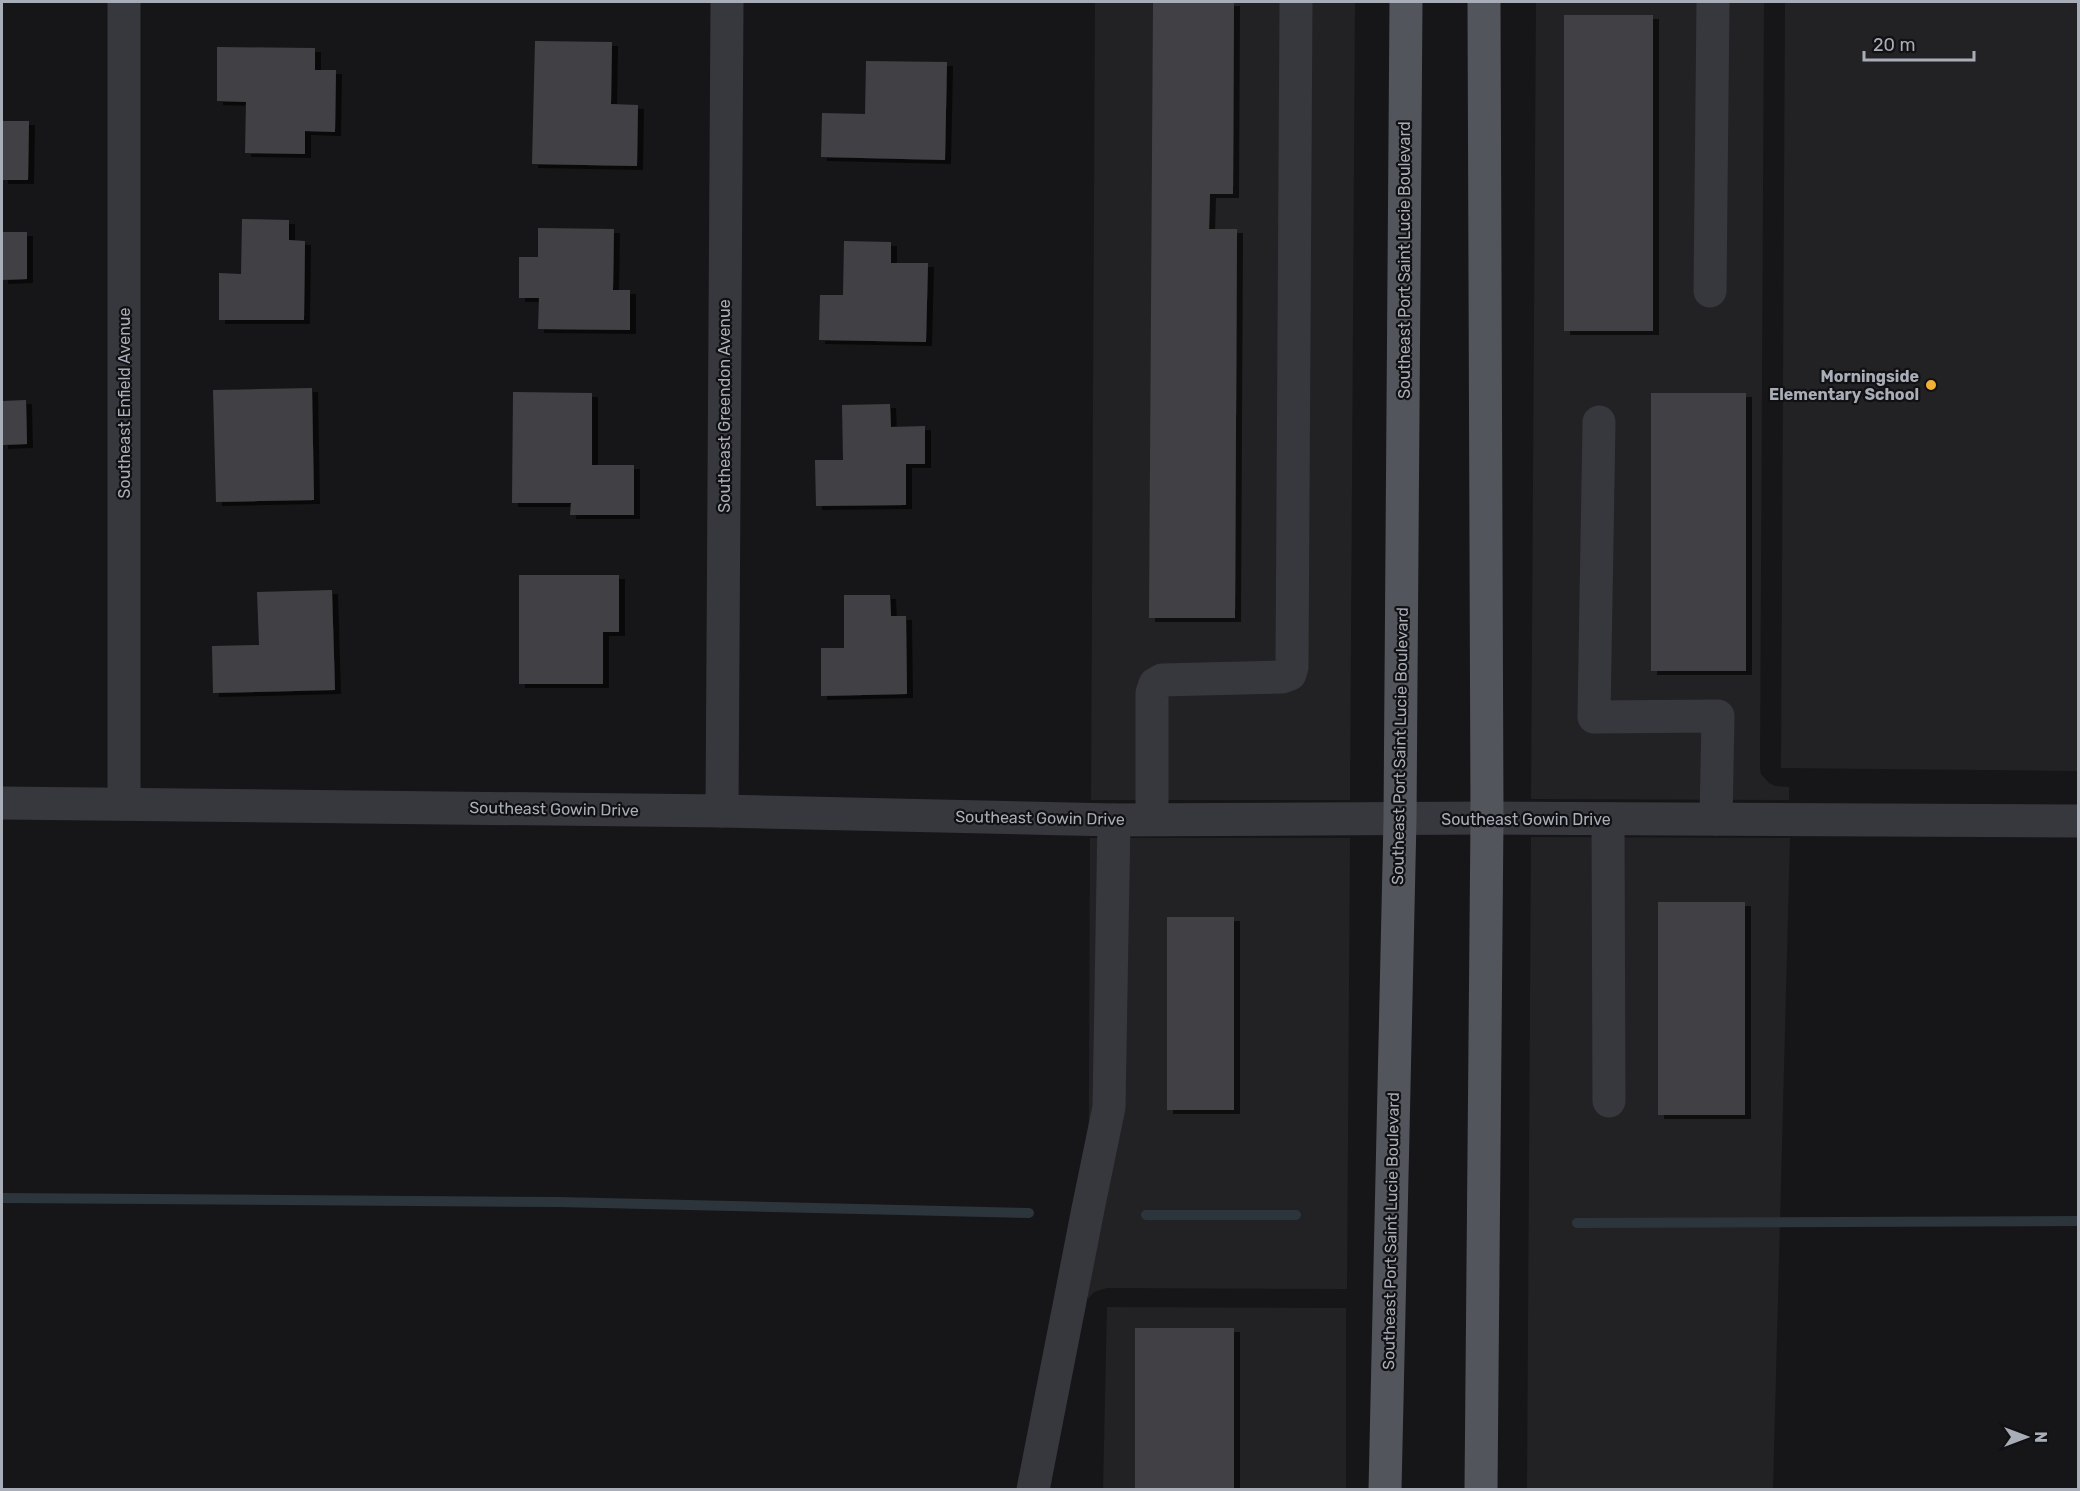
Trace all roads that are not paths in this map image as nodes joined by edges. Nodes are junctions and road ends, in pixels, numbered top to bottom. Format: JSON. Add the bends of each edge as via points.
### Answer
{"nodes":[{"id":1,"x":124,"y":2,"type":"edge"},
{"id":2,"x":727,"y":2,"type":"edge"},
{"id":3,"x":1296,"y":2,"type":"edge"},
{"id":4,"x":1406,"y":2,"type":"edge"},
{"id":5,"x":1484,"y":2,"type":"edge"},
{"id":6,"x":1713,"y":2,"type":"edge"},
{"id":7,"x":1710,"y":291,"type":"dead end"},
{"id":8,"x":1599,"y":423,"type":"dead end"},
{"id":9,"x":2,"y":803,"type":"edge"},
{"id":10,"x":124,"y":804,"type":"junction"},
{"id":11,"x":722,"y":811,"type":"junction"},
{"id":12,"x":1487,"y":818,"type":"junction"},
{"id":13,"x":1152,"y":819,"type":"junction"},
{"id":14,"x":1400,"y":819,"type":"junction"},
{"id":15,"x":1608,"y":819,"type":"junction"},
{"id":16,"x":1716,"y":819,"type":"junction"},
{"id":17,"x":1114,"y":820,"type":"junction"},
{"id":18,"x":2079,"y":821,"type":"edge"},
{"id":19,"x":1609,"y":1101,"type":"dead end"},
{"id":20,"x":1033,"y":1490,"type":"edge"},
{"id":21,"x":1385,"y":1490,"type":"edge"},
{"id":22,"x":1481,"y":1490,"type":"edge"}],
"edges":[{"from":1,"to":10,"type":"street","name":"Southeast Enfield Avenue"},
{"from":2,"to":11,"type":"street","name":"Southeast Greendon Avenue"},
{"from":3,"to":13,"type":"street","via":[[1292,667],[1290,674],[1282,677],[1162,680],[1155,684]]},
{"from":4,"to":14,"type":"main road","name":"Southeast Port Saint Lucie Boulevard"},
{"from":5,"to":12,"type":"main road"},
{"from":6,"to":7,"type":"street"},
{"from":8,"to":16,"type":"street","via":[[1594,717],[1718,716]]},
{"from":9,"to":10,"type":"street","name":"Southeast Gowin Drive"},
{"from":10,"to":11,"type":"street","name":"Southeast Gowin Drive"},
{"from":11,"to":17,"type":"street","name":"Southeast Gowin Drive"},
{"from":12,"to":14,"type":"street","name":"Southeast Gowin Drive"},
{"from":12,"to":15,"type":"street","name":"Southeast Gowin Drive"},
{"from":12,"to":22,"type":"main road"},
{"from":13,"to":14,"type":"street","name":"Southeast Gowin Drive"},
{"from":13,"to":17,"type":"street","name":"Southeast Gowin Drive"},
{"from":14,"to":21,"type":"main road","name":"Southeast Port Saint Lucie Boulevard"},
{"from":15,"to":16,"type":"street","name":"Southeast Gowin Drive"},
{"from":15,"to":19,"type":"street"},
{"from":16,"to":18,"type":"street","name":"Southeast Gowin Drive"},
{"from":17,"to":20,"type":"street","via":[[1109,1107]]}]}
